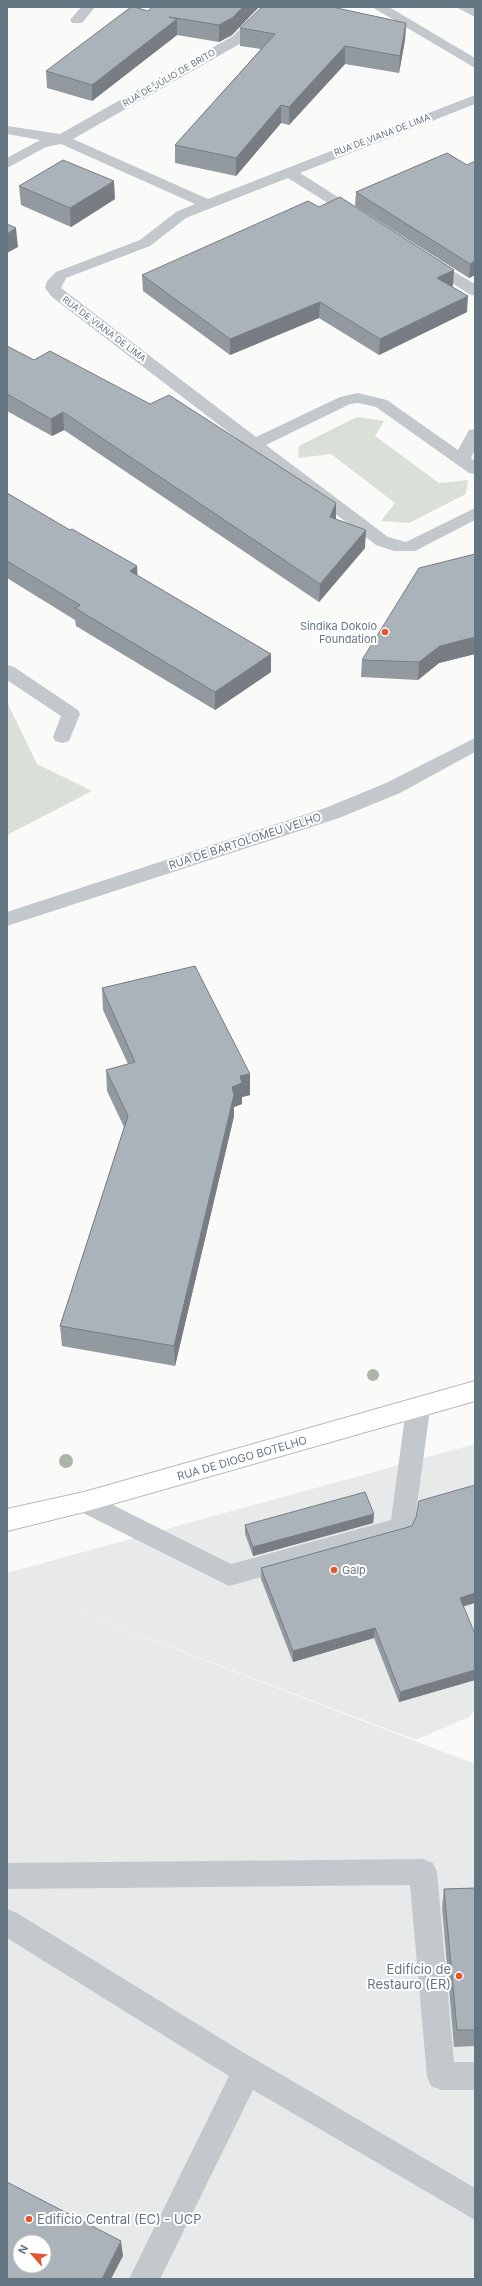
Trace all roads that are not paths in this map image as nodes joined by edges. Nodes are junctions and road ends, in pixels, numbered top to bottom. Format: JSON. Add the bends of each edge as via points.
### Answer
{"nodes":[{"id":1,"x":88,"y":7,"type":"edge"},
{"id":2,"x":270,"y":7,"type":"edge"},
{"id":3,"x":380,"y":7,"type":"edge"},
{"id":4,"x":464,"y":7,"type":"edge"},
{"id":5,"x":475,"y":13,"type":"edge"},
{"id":6,"x":77,"y":20,"type":"dead end"},
{"id":7,"x":475,"y":64,"type":"edge"},
{"id":8,"x":475,"y":99,"type":"edge"},
{"id":9,"x":7,"y":130,"type":"edge"},
{"id":10,"x":62,"y":139,"type":"junction"},
{"id":11,"x":7,"y":164,"type":"edge"},
{"id":12,"x":288,"y":172,"type":"junction"},
{"id":13,"x":207,"y":204,"type":"junction"},
{"id":14,"x":368,"y":223,"type":"edge"},
{"id":15,"x":415,"y":253,"type":"edge"},
{"id":16,"x":475,"y":291,"type":"edge"},
{"id":17,"x":475,"y":434,"type":"edge"},
{"id":18,"x":254,"y":444,"type":"junction"},
{"id":19,"x":469,"y":464,"type":"edge"},
{"id":20,"x":475,"y":513,"type":"edge"},
{"id":21,"x":7,"y":672,"type":"edge"},
{"id":22,"x":62,"y":737,"type":"dead end"},
{"id":23,"x":475,"y":744,"type":"edge"},
{"id":24,"x":7,"y":919,"type":"edge"},
{"id":25,"x":475,"y":1391,"type":"edge"},
{"id":26,"x":418,"y":1409,"type":"junction"},
{"id":27,"x":84,"y":1502,"type":"junction"},
{"id":28,"x":7,"y":1520,"type":"edge"},
{"id":29,"x":7,"y":1876,"type":"edge"},
{"id":30,"x":7,"y":1922,"type":"edge"},
{"id":31,"x":246,"y":2070,"type":"junction"},
{"id":32,"x":475,"y":2076,"type":"edge"},
{"id":33,"x":475,"y":2205,"type":"edge"},
{"id":34,"x":144,"y":2279,"type":"edge"}],
"edges":[{"from":1,"to":6,"type":"street"},
{"from":2,"to":10,"type":"street","name":"RUA DE JÚLIO DE BRITO","via":[[238,38]]},
{"from":3,"to":7,"type":"street"},
{"from":4,"to":5,"type":"street"},
{"from":8,"to":12,"type":"street","name":"RUA DE VIANA DE LIMA"},
{"from":9,"to":10,"type":"street"},
{"from":10,"to":11,"type":"street","name":"RUA DE JÚLIO DE BRITO","via":[[42,144]]},
{"from":10,"to":13,"type":"street"},
{"from":12,"to":13,"type":"street","name":"RUA DE VIANA DE LIMA"},
{"from":12,"to":14,"type":"street"},
{"from":13,"to":18,"type":"street","name":"RUA DE VIANA DE LIMA","via":[[181,215],[145,243],[61,274],[53,288]]},
{"from":15,"to":16,"type":"street"},
{"from":17,"to":19,"type":"street"},
{"from":18,"to":19,"type":"street","via":[[346,400],[358,398],[381,403]]},
{"from":18,"to":20,"type":"street","name":"RUA DE VIANA DE LIMA","via":[[382,541],[394,546],[409,547]]},
{"from":21,"to":22,"type":"street","via":[[71,714]]},
{"from":23,"to":24,"type":"street","name":"RUA DE BARTOLOMEU VELHO","via":[[393,788],[332,813]]},
{"from":25,"to":26,"type":"main road","name":"RUA DE DIOGO BOTELHO"},
{"from":26,"to":27,"type":"main road","name":"RUA DE DIOGO BOTELHO"},
{"from":26,"to":27,"type":"street","via":[[402,1527],[364,1538],[229,1575]]},
{"from":27,"to":28,"type":"main road","name":"RUA DE DIOGO BOTELHO"},
{"from":29,"to":32,"type":"street","via":[[423,1872],[441,2076]]},
{"from":30,"to":31,"type":"street"},
{"from":31,"to":33,"type":"street"},
{"from":31,"to":34,"type":"street"}]}
